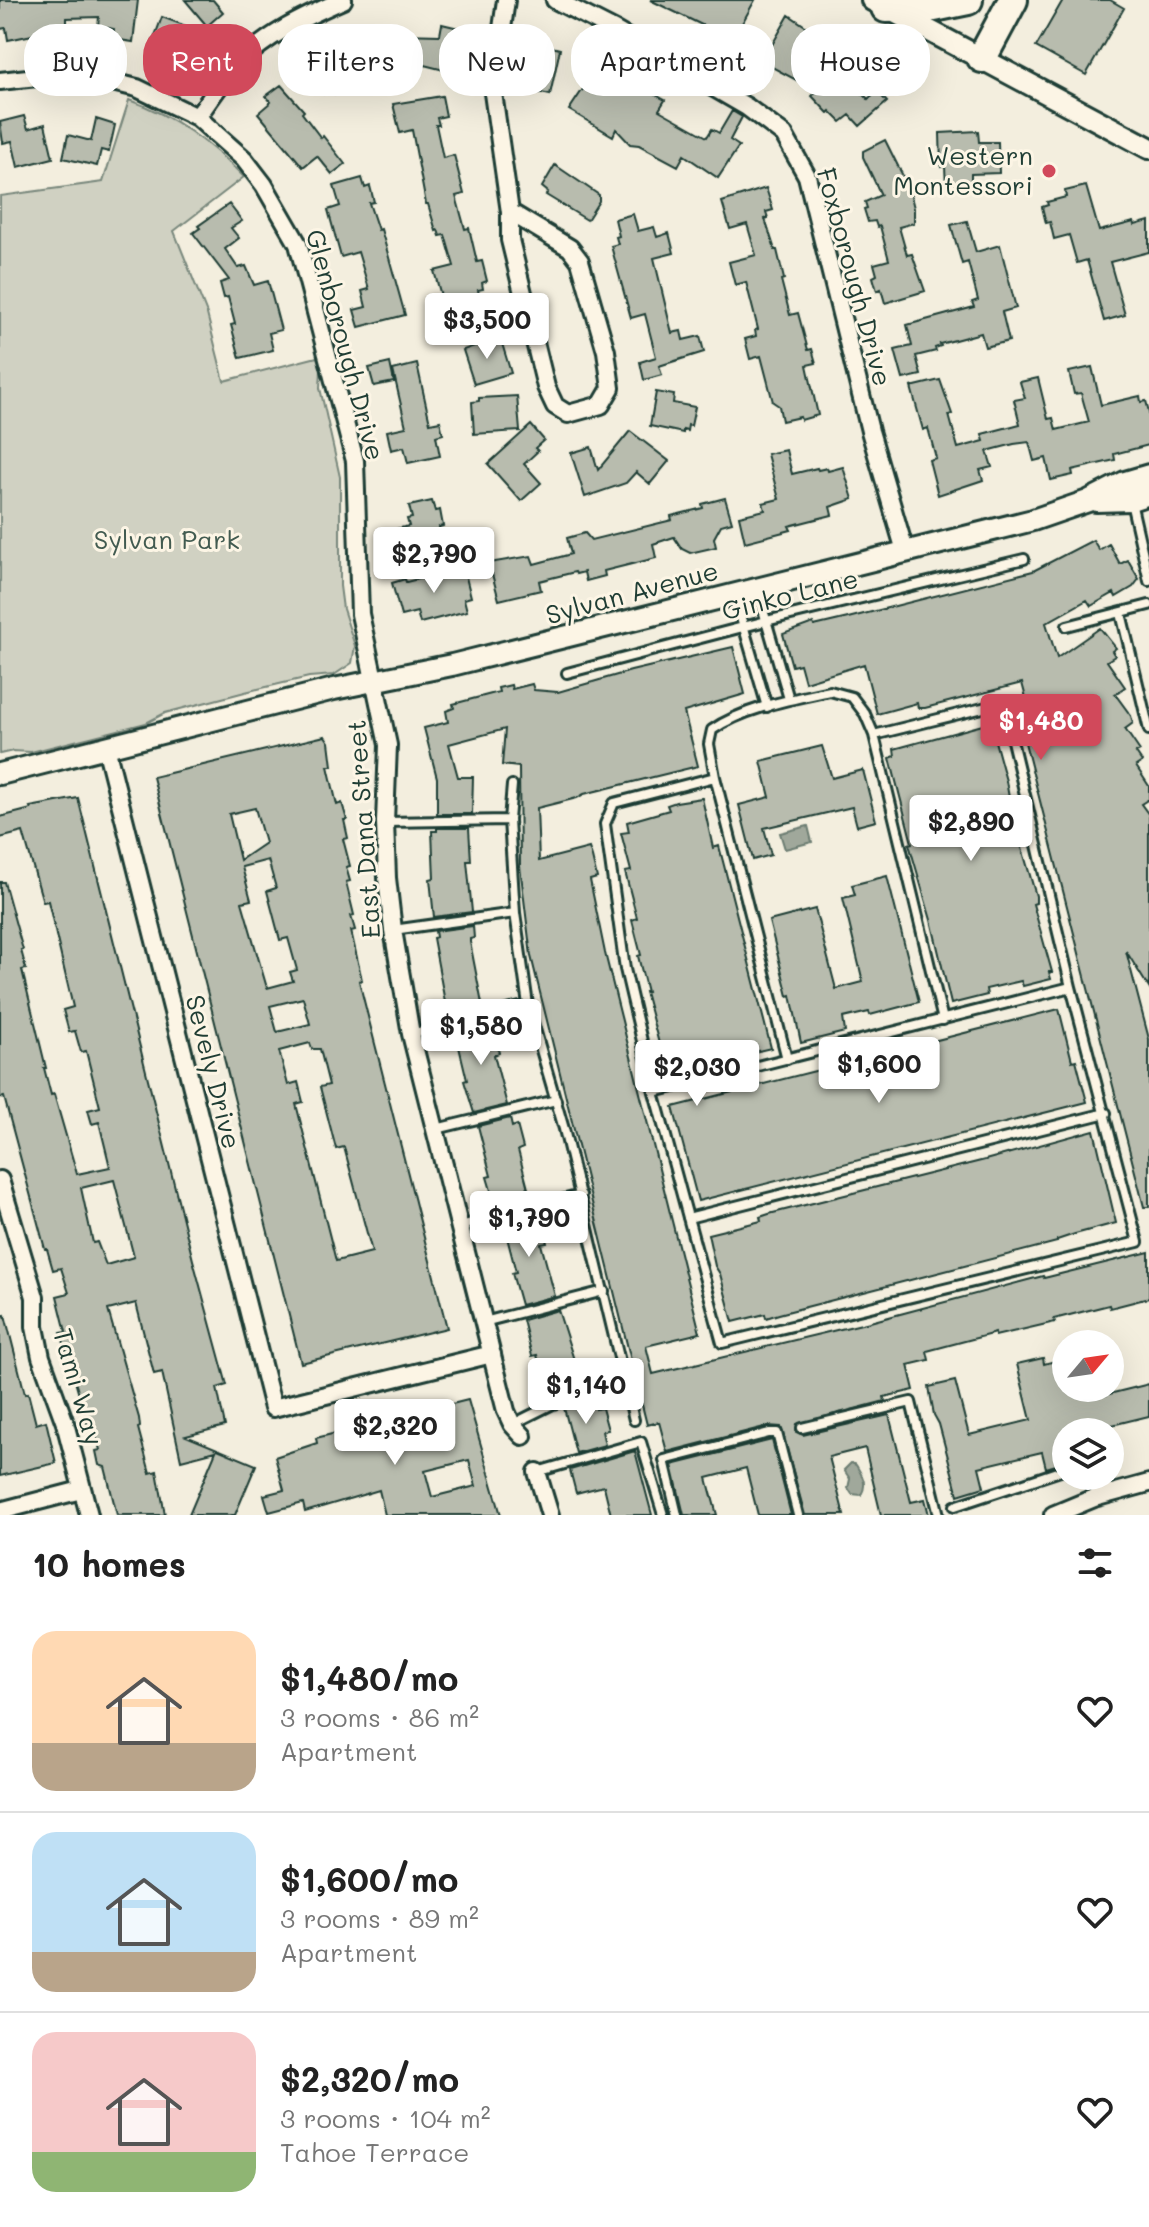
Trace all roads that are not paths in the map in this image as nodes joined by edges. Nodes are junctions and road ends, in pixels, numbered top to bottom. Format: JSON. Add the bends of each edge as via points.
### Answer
{"nodes":[{"id":1,"x":343,"y":0,"type":"edge"},
{"id":2,"x":506,"y":0,"type":"edge"},
{"id":3,"x":555,"y":0,"type":"edge"},
{"id":4,"x":968,"y":0,"type":"edge"},
{"id":5,"x":1013,"y":0,"type":"edge"},
{"id":6,"x":879,"y":4,"type":"edge"},
{"id":7,"x":982,"y":58,"type":"junction"},
{"id":8,"x":0,"y":81,"type":"edge"},
{"id":9,"x":197,"y":117,"type":"junction"},
{"id":10,"x":1149,"y":148,"type":"edge"},
{"id":11,"x":510,"y":212,"type":"junction"},
{"id":12,"x":1149,"y":475,"type":"edge"},
{"id":13,"x":1135,"y":492,"type":"edge"},
{"id":14,"x":905,"y":551,"type":"junction"},
{"id":15,"x":1024,"y":559,"type":"dead end"},
{"id":16,"x":1149,"y":581,"type":"edge"},
{"id":17,"x":756,"y":588,"type":"junction"},
{"id":18,"x":733,"y":594,"type":"junction"},
{"id":19,"x":1149,"y":605,"type":"edge"},
{"id":20,"x":1121,"y":613,"type":"junction"},
{"id":21,"x":766,"y":621,"type":"junction"},
{"id":22,"x":1067,"y":626,"type":"dead end"},
{"id":23,"x":744,"y":627,"type":"junction"},
{"id":24,"x":567,"y":673,"type":"dead end"},
{"id":25,"x":375,"y":680,"type":"junction"},
{"id":26,"x":789,"y":699,"type":"junction"},
{"id":27,"x":767,"y":707,"type":"junction"},
{"id":28,"x":1149,"y":730,"type":"edge"},
{"id":29,"x":874,"y":735,"type":"junction"},
{"id":30,"x":106,"y":747,"type":"junction"},
{"id":31,"x":0,"y":774,"type":"edge"},
{"id":32,"x":715,"y":777,"type":"junction"},
{"id":33,"x":512,"y":785,"type":"dead end"},
{"id":34,"x":509,"y":820,"type":"junction"},
{"id":35,"x":385,"y":822,"type":"junction"},
{"id":36,"x":515,"y":913,"type":"junction"},
{"id":37,"x":393,"y":930,"type":"junction"},
{"id":38,"x":1071,"y":987,"type":"junction"},
{"id":39,"x":528,"y":1005,"type":"junction"},
{"id":40,"x":943,"y":1020,"type":"junction"},
{"id":41,"x":411,"y":1034,"type":"junction"},
{"id":42,"x":787,"y":1059,"type":"junction"},
{"id":43,"x":654,"y":1092,"type":"junction"},
{"id":44,"x":556,"y":1100,"type":"junction"},
{"id":45,"x":1106,"y":1113,"type":"junction"},
{"id":46,"x":436,"y":1129,"type":"junction"},
{"id":47,"x":0,"y":1180,"type":"edge"},
{"id":48,"x":581,"y":1195,"type":"junction"},
{"id":49,"x":688,"y":1218,"type":"junction"},
{"id":50,"x":6,"y":1224,"type":"edge"},
{"id":51,"x":460,"y":1226,"type":"junction"},
{"id":52,"x":604,"y":1291,"type":"junction"},
{"id":53,"x":484,"y":1322,"type":"junction"},
{"id":54,"x":492,"y":1354,"type":"junction"},
{"id":55,"x":627,"y":1383,"type":"junction"},
{"id":56,"x":634,"y":1420,"type":"dead end"},
{"id":57,"x":802,"y":1428,"type":"dead end"},
{"id":58,"x":518,"y":1430,"type":"joint"},
{"id":59,"x":537,"y":1472,"type":"joint"},
{"id":60,"x":1052,"y":1474,"type":"edge"},
{"id":61,"x":1149,"y":1483,"type":"edge"},
{"id":62,"x":81,"y":1490,"type":"junction"},
{"id":63,"x":1094,"y":1498,"type":"junction"},
{"id":64,"x":955,"y":1506,"type":"dead end"},
{"id":65,"x":0,"y":1511,"type":"edge"},
{"id":66,"x":89,"y":1515,"type":"edge"},
{"id":67,"x":550,"y":1515,"type":"edge"},
{"id":68,"x":663,"y":1515,"type":"edge"},
{"id":69,"x":677,"y":1515,"type":"edge"},
{"id":70,"x":798,"y":1515,"type":"edge"},
{"id":71,"x":939,"y":1515,"type":"edge"},
{"id":72,"x":1053,"y":1515,"type":"edge"},
{"id":73,"x":1100,"y":1515,"type":"edge"}],
"edges":[{"from":1,"to":9,"type":"street","via":[[266,40],[235,67]]},
{"from":2,"to":11,"type":"street","via":[[493,93]]},
{"from":3,"to":14,"type":"street","name":"Foxborough Drive","via":[[747,107],[784,135],[807,176]]},
{"from":4,"to":6,"type":"highway","via":[[934,7]]},
{"from":5,"to":7,"type":"highway"},
{"from":6,"to":7,"type":"street"},
{"from":7,"to":10,"type":"street"},
{"from":8,"to":9,"type":"street","name":"Glenborough Drive","via":[[65,74],[96,78],[137,88]]},
{"from":9,"to":25,"type":"street","name":"Glenborough Drive","via":[[244,159],[298,244],[355,461],[360,614]]},
{"from":11,"to":11,"type":"street","via":[[514,264],[546,387],[555,406],[568,414],[601,405],[611,388],[606,351],[580,261],[570,248]]},
{"from":12,"to":13,"type":"street","name":"Sylvan Avenue"},
{"from":13,"to":14,"type":"street","name":"Sylvan Avenue"},
{"from":13,"to":16,"type":"lane"},
{"from":14,"to":17,"type":"street","name":"Sylvan Avenue"},
{"from":15,"to":21,"type":"lane","name":"Ginko Lane"},
{"from":17,"to":18,"type":"street","name":"Sylvan Avenue"},
{"from":17,"to":21,"type":"lane"},
{"from":18,"to":23,"type":"lane"},
{"from":18,"to":25,"type":"street","name":"Sylvan Avenue"},
{"from":19,"to":20,"type":"lane"},
{"from":20,"to":22,"type":"lane"},
{"from":20,"to":28,"type":"lane"},
{"from":21,"to":23,"type":"lane","name":"Ginko Lane"},
{"from":21,"to":26,"type":"lane"},
{"from":23,"to":24,"type":"lane","name":"Ginko Lane"},
{"from":23,"to":27,"type":"lane"},
{"from":25,"to":30,"type":"street","name":"Sylvan Avenue"},
{"from":25,"to":35,"type":"street","name":"East Dana Street","via":[[388,745]]},
{"from":26,"to":27,"type":"lane"},
{"from":26,"to":29,"type":"lane","via":[[830,691],[852,697]]},
{"from":27,"to":32,"type":"lane","via":[[712,730]]},
{"from":29,"to":38,"type":"lane","via":[[1003,703]]},
{"from":29,"to":40,"type":"lane"},
{"from":30,"to":31,"type":"street","name":"Sylvan Avenue"},
{"from":30,"to":54,"type":"street","name":"Sevely Drive","via":[[273,1408]]},
{"from":32,"to":42,"type":"lane"},
{"from":32,"to":43,"type":"lane","via":[[614,803],[605,824],[625,969]]},
{"from":33,"to":34,"type":"lane"},
{"from":34,"to":35,"type":"lane"},
{"from":34,"to":36,"type":"lane"},
{"from":35,"to":37,"type":"street","name":"East Dana Street"},
{"from":36,"to":37,"type":"lane"},
{"from":36,"to":39,"type":"lane"},
{"from":37,"to":41,"type":"street","name":"East Dana Street"},
{"from":38,"to":40,"type":"lane"},
{"from":38,"to":45,"type":"lane"},
{"from":39,"to":41,"type":"lane"},
{"from":39,"to":44,"type":"lane"},
{"from":40,"to":42,"type":"lane"},
{"from":41,"to":46,"type":"street","name":"East Dana Street"},
{"from":42,"to":43,"type":"lane"},
{"from":43,"to":49,"type":"lane"},
{"from":44,"to":46,"type":"lane"},
{"from":44,"to":48,"type":"lane"},
{"from":45,"to":49,"type":"lane"},
{"from":45,"to":49,"type":"lane","via":[[1138,1242],[722,1343]]},
{"from":46,"to":51,"type":"street","name":"East Dana Street"},
{"from":47,"to":50,"type":"street","name":"Tami Way"},
{"from":48,"to":51,"type":"lane"},
{"from":48,"to":52,"type":"lane"},
{"from":50,"to":62,"type":"street","name":"Tami Way","via":[[35,1297],[41,1357]]},
{"from":51,"to":53,"type":"street","name":"East Dana Street"},
{"from":52,"to":53,"type":"lane"},
{"from":52,"to":55,"type":"lane"},
{"from":53,"to":54,"type":"street","name":"East Dana Street"},
{"from":54,"to":58,"type":"street","name":"East Dana Street","via":[[506,1411]]},
{"from":55,"to":56,"type":"lane"},
{"from":55,"to":58,"type":"lane","via":[[553,1404]]},
{"from":57,"to":71,"type":"lane","via":[[911,1402]]},
{"from":59,"to":67,"type":"street"},
{"from":59,"to":68,"type":"lane","via":[[641,1442]]},
{"from":60,"to":64,"type":"lane"},
{"from":61,"to":63,"type":"street"},
{"from":62,"to":65,"type":"street"},
{"from":62,"to":66,"type":"street","name":"Tami Way"},
{"from":63,"to":72,"type":"street"},
{"from":63,"to":73,"type":"street"},
{"from":69,"to":70,"type":"lane","via":[[664,1460],[777,1433]]}]}
